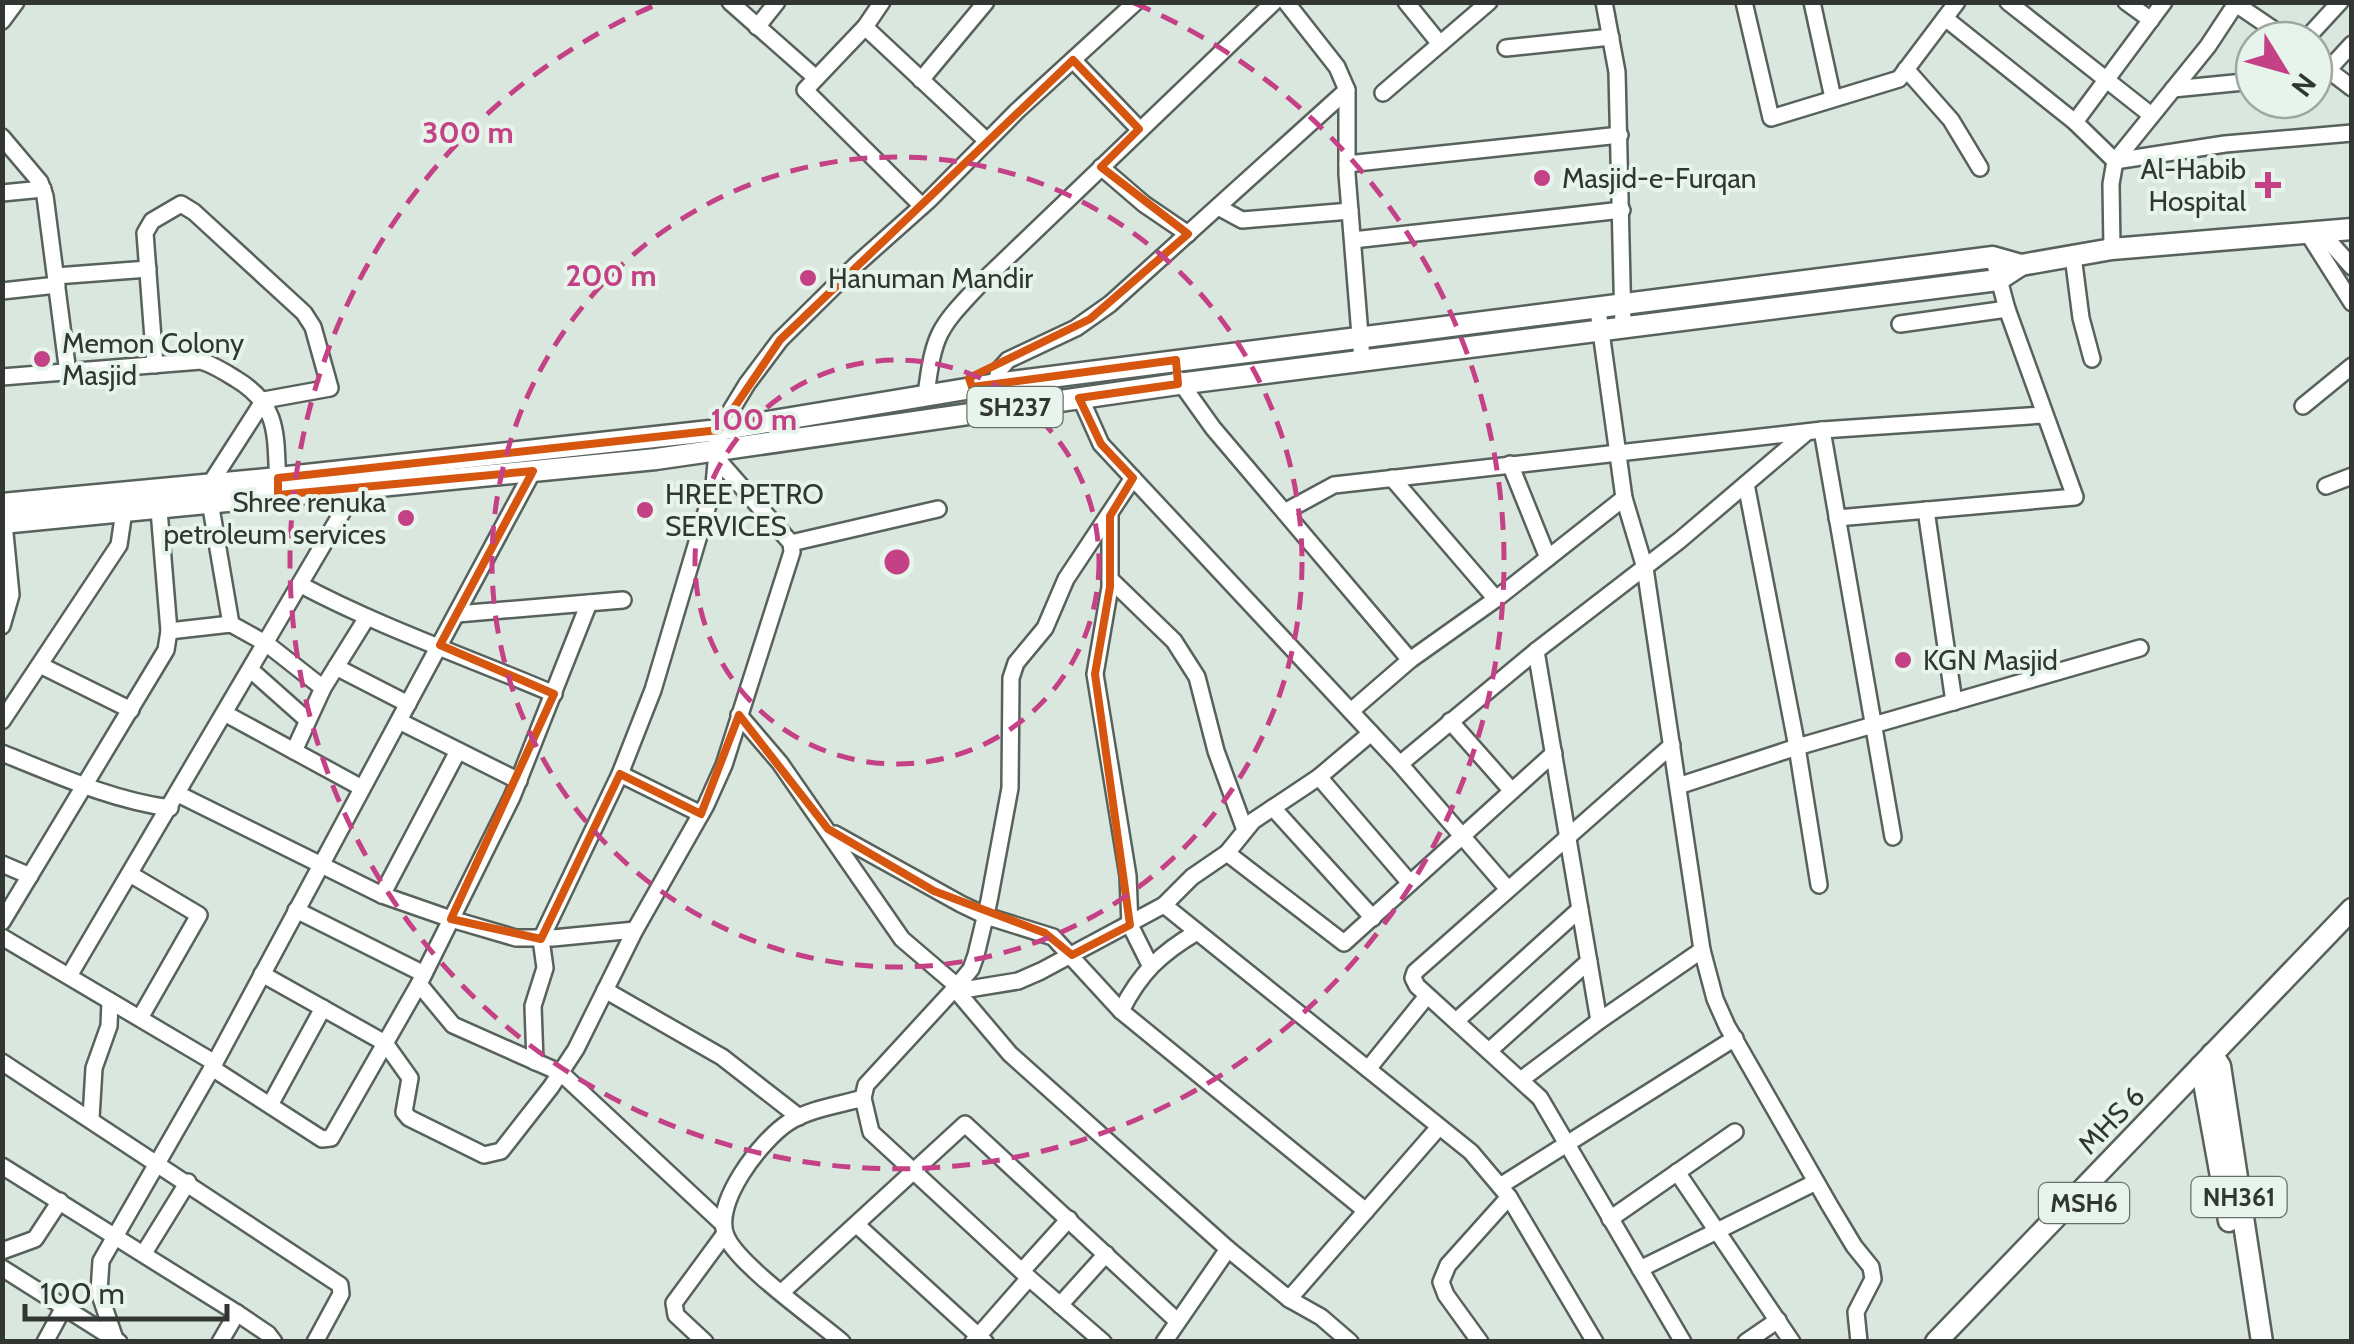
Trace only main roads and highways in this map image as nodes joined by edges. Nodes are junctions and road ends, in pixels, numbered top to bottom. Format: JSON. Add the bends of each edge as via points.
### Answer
{"nodes":[{"id":1,"x":2352,"y":229,"type":"edge"},
{"id":2,"x":2022,"y":265,"type":"junction"},
{"id":3,"x":1622,"y":316,"type":"junction"},
{"id":4,"x":1362,"y":349,"type":"junction"},
{"id":5,"x":719,"y":447,"type":"junction"},
{"id":6,"x":278,"y":486,"type":"junction"},
{"id":7,"x":158,"y":498,"type":"junction"},
{"id":8,"x":2,"y":504,"type":"edge"},
{"id":9,"x":3,"y":523,"type":"edge"},
{"id":10,"x":2352,"y":909,"type":"edge"},
{"id":11,"x":2352,"y":924,"type":"edge"},
{"id":12,"x":2210,"y":1066,"type":"junction"},
{"id":13,"x":1936,"y":1342,"type":"edge"},
{"id":14,"x":1950,"y":1342,"type":"edge"},
{"id":15,"x":2249,"y":1342,"type":"edge"},
{"id":16,"x":2262,"y":1342,"type":"edge"}],
"edges":[{"from":1,"to":2,"type":"main road","number":"SH237","via":[[2112,249]]},
{"from":2,"to":3,"type":"main road","number":"SH237","via":[[1994,257]]},
{"from":2,"to":3,"type":"main road","number":"SH237","via":[[1998,280]]},
{"from":3,"to":4,"type":"main road","number":"SH237"},
{"from":4,"to":5,"type":"main road","number":"SH237","via":[[1178,384]]},
{"from":4,"to":5,"type":"main road","number":"SH237","via":[[1176,360],[996,384]]},
{"from":5,"to":6,"type":"main road","number":"SH237"},
{"from":5,"to":6,"type":"main road","number":"SH237","via":[[358,488]]},
{"from":6,"to":7,"type":"main road","number":"SH237"},
{"from":7,"to":8,"type":"main road","number":"SH237"},
{"from":7,"to":9,"type":"main road","number":"SH237","via":[[124,511]]},
{"from":10,"to":12,"type":"main road"},
{"from":11,"to":12,"type":"main road"},
{"from":12,"to":13,"type":"main road","name":"MHS 6"},
{"from":12,"to":14,"type":"main road","number":"MSH6"},
{"from":12,"to":15,"type":"main road"},
{"from":12,"to":16,"type":"main road","number":"NH361"}]}
